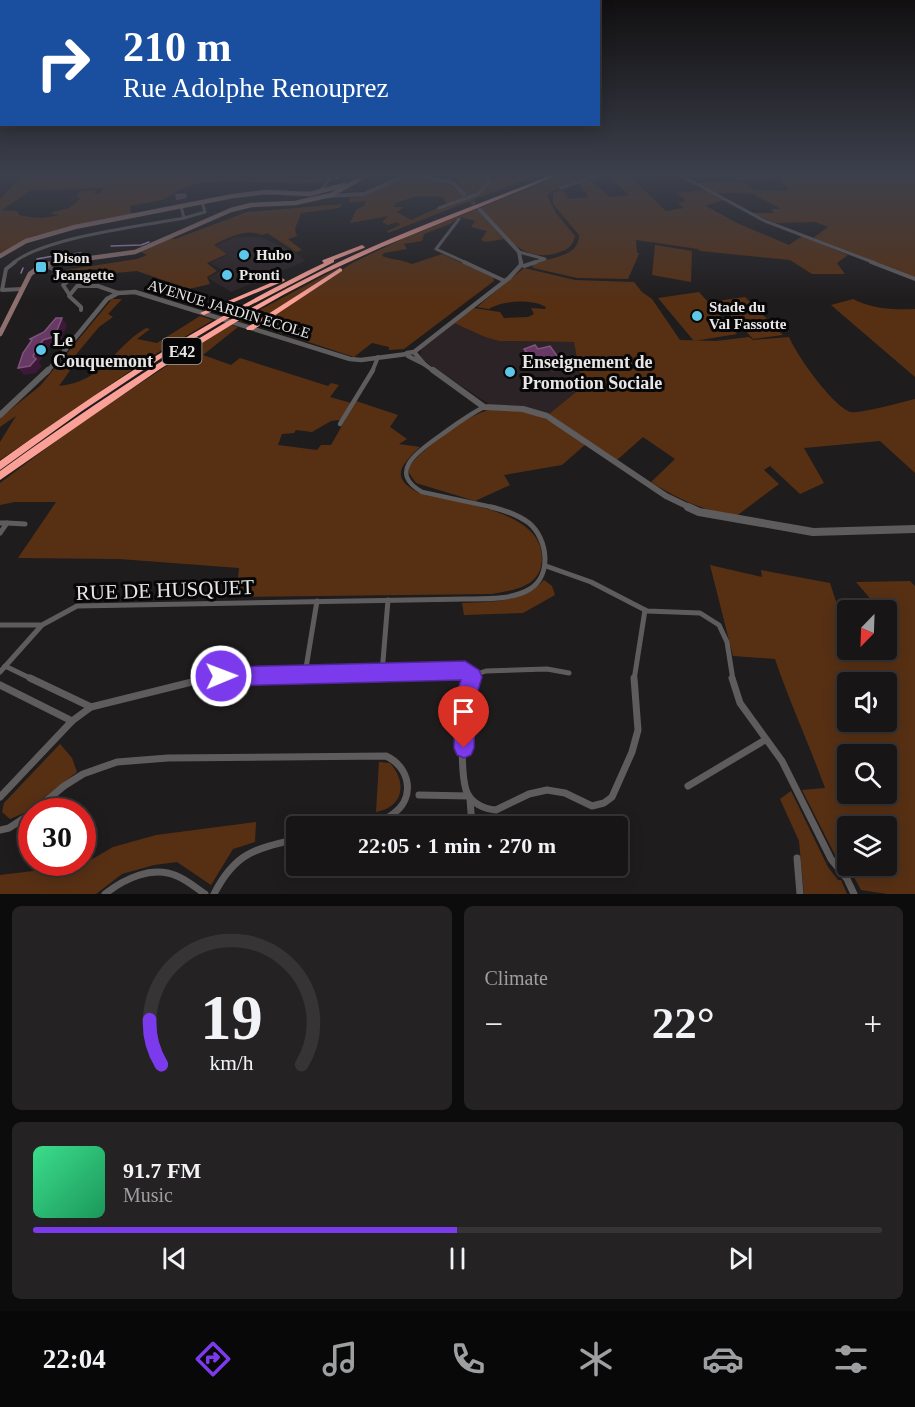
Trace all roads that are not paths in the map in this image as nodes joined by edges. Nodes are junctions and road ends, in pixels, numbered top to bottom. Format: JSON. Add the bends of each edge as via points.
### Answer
{"nodes":[{"id":1,"x":125,"y":218,"type":"edge"},
{"id":2,"x":184,"y":218,"type":"edge"},
{"id":3,"x":213,"y":218,"type":"edge"},
{"id":4,"x":436,"y":218,"type":"edge"},
{"id":5,"x":451,"y":218,"type":"edge"},
{"id":6,"x":487,"y":218,"type":"edge"},
{"id":7,"x":759,"y":218,"type":"edge"},
{"id":8,"x":459,"y":219,"type":"dead end"},
{"id":9,"x":362,"y":247,"type":"junction"},
{"id":10,"x":378,"y":247,"type":"junction"},
{"id":11,"x":519,"y":252,"type":"junction"},
{"id":12,"x":0,"y":256,"type":"edge"},
{"id":13,"x":68,"y":261,"type":"junction"},
{"id":14,"x":524,"y":266,"type":"dead end"},
{"id":15,"x":915,"y":279,"type":"edge"},
{"id":16,"x":505,"y":281,"type":"junction"},
{"id":17,"x":22,"y":289,"type":"junction"},
{"id":18,"x":118,"y":293,"type":"junction"},
{"id":19,"x":69,"y":294,"type":"junction"},
{"id":20,"x":81,"y":310,"type":"dead end"},
{"id":21,"x":208,"y":314,"type":"junction"},
{"id":22,"x":247,"y":327,"type":"junction"},
{"id":23,"x":0,"y":334,"type":"edge"},
{"id":24,"x":412,"y":355,"type":"junction"},
{"id":25,"x":378,"y":357,"type":"junction"},
{"id":26,"x":484,"y":407,"type":"junction"},
{"id":27,"x":0,"y":415,"type":"edge"},
{"id":28,"x":340,"y":424,"type":"dead end"},
{"id":29,"x":0,"y":466,"type":"edge"},
{"id":30,"x":0,"y":476,"type":"edge"},
{"id":31,"x":3,"y":523,"type":"edge"},
{"id":32,"x":25,"y":524,"type":"dead end"},
{"id":33,"x":915,"y":529,"type":"edge"},
{"id":34,"x":0,"y":533,"type":"edge"},
{"id":35,"x":546,"y":566,"type":"junction"},
{"id":36,"x":388,"y":600,"type":"junction"},
{"id":37,"x":316,"y":601,"type":"junction"},
{"id":38,"x":645,"y":610,"type":"junction"},
{"id":39,"x":0,"y":625,"type":"edge"},
{"id":40,"x":40,"y":626,"type":"junction"},
{"id":41,"x":2,"y":669,"type":"edge"},
{"id":42,"x":382,"y":673,"type":"junction"},
{"id":43,"x":569,"y":673,"type":"dead end"},
{"id":44,"x":305,"y":674,"type":"junction"},
{"id":45,"x":473,"y":677,"type":"junction"},
{"id":46,"x":0,"y":685,"type":"edge"},
{"id":47,"x":92,"y":706,"type":"junction"},
{"id":48,"x":72,"y":721,"type":"junction"},
{"id":49,"x":765,"y":740,"type":"junction"},
{"id":50,"x":688,"y":786,"type":"dead end"},
{"id":51,"x":419,"y":795,"type":"dead end"},
{"id":52,"x":0,"y":797,"type":"edge"},
{"id":53,"x":470,"y":797,"type":"junction"},
{"id":54,"x":49,"y":798,"type":"edge"},
{"id":55,"x":388,"y":816,"type":"edge"},
{"id":56,"x":471,"y":816,"type":"edge"},
{"id":57,"x":18,"y":822,"type":"edge"},
{"id":58,"x":0,"y":830,"type":"edge"},
{"id":59,"x":286,"y":842,"type":"edge"},
{"id":60,"x":797,"y":858,"type":"dead end"},
{"id":61,"x":853,"y":892,"type":"edge"},
{"id":62,"x":105,"y":894,"type":"edge"},
{"id":63,"x":205,"y":894,"type":"edge"},
{"id":64,"x":214,"y":894,"type":"edge"},
{"id":65,"x":800,"y":894,"type":"edge"}],
"edges":[{"from":1,"to":12,"type":"main road","via":[[48,234]]},
{"from":2,"to":17,"type":"street","via":[[46,246],[23,255],[6,269],[2,290]]},
{"from":3,"to":13,"type":"main road","via":[[135,252]]},
{"from":4,"to":9,"type":"highway","number":"E42"},
{"from":5,"to":10,"type":"highway","number":"E42"},
{"from":6,"to":11,"type":"street"},
{"from":7,"to":15,"type":"street"},
{"from":8,"to":16,"type":"street","via":[[436,249]]},
{"from":9,"to":21,"type":"highway"},
{"from":9,"to":29,"type":"highway","number":"E42","via":[[285,284],[191,337],[102,393]]},
{"from":10,"to":22,"type":"highway"},
{"from":10,"to":30,"type":"highway","number":"E42","via":[[291,288],[198,341]]},
{"from":11,"to":14,"type":"street","via":[[545,259]]},
{"from":11,"to":16,"type":"street","via":[[521,265]]},
{"from":13,"to":17,"type":"main road","via":[[35,269]]},
{"from":13,"to":19,"type":"street","via":[[46,267],[62,273],[80,273],[63,285]]},
{"from":16,"to":24,"type":"street"},
{"from":17,"to":23,"type":"main road"},
{"from":18,"to":19,"type":"street","name":"AVENUE JARDIN ECOLE","via":[[90,284],[76,287]]},
{"from":18,"to":21,"type":"street","name":"AVENUE JARDIN ECOLE","via":[[135,292]]},
{"from":18,"to":27,"type":"street","via":[[107,299],[41,379]]},
{"from":19,"to":20,"type":"street"},
{"from":21,"to":22,"type":"street","name":"AVENUE JARDIN ECOLE"},
{"from":22,"to":25,"type":"street","name":"AVENUE JARDIN ECOLE","via":[[350,359]]},
{"from":24,"to":25,"type":"street","name":"AVENUE JARDIN ECOLE"},
{"from":24,"to":26,"type":"street"},
{"from":25,"to":28,"type":"street"},
{"from":26,"to":33,"type":"street","via":[[523,409],[547,416],[666,496],[699,512],[813,532]]},
{"from":26,"to":35,"type":"street","via":[[414,455],[405,474],[410,484],[422,492],[507,512],[529,523],[541,542]]},
{"from":31,"to":32,"type":"street"},
{"from":31,"to":34,"type":"street"},
{"from":35,"to":36,"type":"street","name":"RUE DE HUSQUET","via":[[542,579],[523,592],[507,596]]},
{"from":35,"to":38,"type":"street","via":[[591,582]]},
{"from":36,"to":37,"type":"street","name":"RUE DE HUSQUET"},
{"from":36,"to":42,"type":"street"},
{"from":37,"to":40,"type":"street","name":"RUE DE HUSQUET","via":[[77,606]]},
{"from":37,"to":44,"type":"street"},
{"from":38,"to":49,"type":"street","via":[[700,613],[719,625],[727,642],[734,688],[746,714]]},
{"from":38,"to":53,"type":"street","via":[[634,685],[637,735],[612,797],[592,806],[565,793],[541,791],[496,810],[484,809]]},
{"from":39,"to":40,"type":"street"},
{"from":40,"to":41,"type":"street","name":"RUE DE HUSQUET"},
{"from":41,"to":47,"type":"street"},
{"from":42,"to":44,"type":"street"},
{"from":42,"to":45,"type":"street","via":[[465,671]]},
{"from":43,"to":45,"type":"street","via":[[547,669],[486,670]]},
{"from":44,"to":47,"type":"street","via":[[198,679]]},
{"from":45,"to":53,"type":"street","via":[[467,688],[463,727],[466,790]]},
{"from":46,"to":48,"type":"street"},
{"from":47,"to":48,"type":"street"},
{"from":48,"to":52,"type":"street"},
{"from":49,"to":50,"type":"street"},
{"from":49,"to":61,"type":"street","via":[[782,761],[831,859]]},
{"from":51,"to":53,"type":"street"},
{"from":53,"to":56,"type":"street"},
{"from":54,"to":55,"type":"street","via":[[83,774],[117,762],[386,756],[394,758],[406,772],[408,784],[402,804]]},
{"from":57,"to":58,"type":"street"},
{"from":59,"to":64,"type":"street","via":[[240,856],[228,868]]},
{"from":60,"to":65,"type":"street"},
{"from":62,"to":63,"type":"street","via":[[132,878],[156,871],[174,874]]}]}
